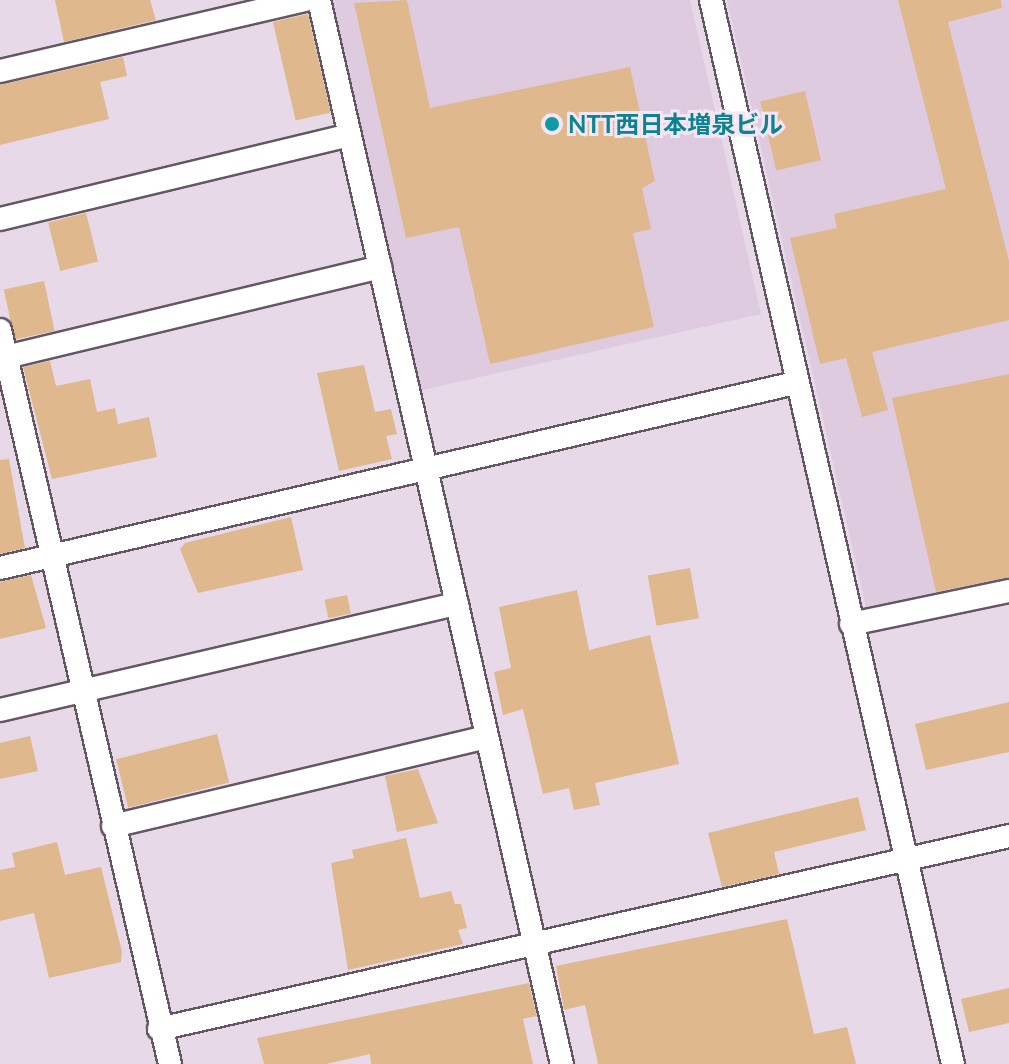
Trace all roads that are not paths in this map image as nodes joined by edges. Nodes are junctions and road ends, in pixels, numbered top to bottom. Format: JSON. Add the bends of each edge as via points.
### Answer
{"nodes":[{"id":1,"x":305,"y":0,"type":"edge"},
{"id":2,"x":319,"y":0,"type":"edge"},
{"id":3,"x":711,"y":0,"type":"edge"},
{"id":4,"x":0,"y":71,"type":"edge"},
{"id":5,"x":349,"y":135,"type":"junction"},
{"id":6,"x":0,"y":219,"type":"edge"},
{"id":7,"x":380,"y":267,"type":"junction"},
{"id":8,"x":0,"y":330,"type":"edge"},
{"id":9,"x":6,"y":357,"type":"junction"},
{"id":10,"x":795,"y":383,"type":"junction"},
{"id":11,"x":426,"y":470,"type":"junction"},
{"id":12,"x":51,"y":556,"type":"junction"},
{"id":13,"x":0,"y":568,"type":"edge"},
{"id":14,"x":1009,"y":591,"type":"edge"},
{"id":15,"x":457,"y":604,"type":"junction"},
{"id":16,"x":851,"y":624,"type":"junction"},
{"id":17,"x":82,"y":691,"type":"junction"},
{"id":18,"x":0,"y":710,"type":"edge"},
{"id":19,"x":487,"y":737,"type":"junction"},
{"id":20,"x":113,"y":826,"type":"junction"},
{"id":21,"x":1009,"y":836,"type":"edge"},
{"id":22,"x":906,"y":860,"type":"junction"},
{"id":23,"x":535,"y":944,"type":"junction"},
{"id":24,"x":159,"y":1029,"type":"junction"},
{"id":25,"x":170,"y":1064,"type":"edge"},
{"id":26,"x":562,"y":1064,"type":"edge"},
{"id":27,"x":953,"y":1064,"type":"edge"}],
"edges":[{"from":1,"to":4,"type":"street"},
{"from":2,"to":5,"type":"street"},
{"from":3,"to":10,"type":"street"},
{"from":5,"to":6,"type":"street"},
{"from":5,"to":7,"type":"street"},
{"from":7,"to":9,"type":"street"},
{"from":7,"to":11,"type":"street"},
{"from":8,"to":9,"type":"street"},
{"from":9,"to":12,"type":"street"},
{"from":10,"to":11,"type":"street"},
{"from":10,"to":16,"type":"street"},
{"from":11,"to":12,"type":"street"},
{"from":11,"to":15,"type":"street"},
{"from":12,"to":13,"type":"street"},
{"from":12,"to":17,"type":"street"},
{"from":14,"to":16,"type":"street"},
{"from":15,"to":17,"type":"street"},
{"from":15,"to":19,"type":"street"},
{"from":16,"to":22,"type":"street"},
{"from":17,"to":18,"type":"street"},
{"from":17,"to":20,"type":"street"},
{"from":19,"to":20,"type":"street"},
{"from":19,"to":23,"type":"street"},
{"from":20,"to":24,"type":"street"},
{"from":21,"to":22,"type":"street"},
{"from":22,"to":23,"type":"street"},
{"from":22,"to":27,"type":"street"},
{"from":23,"to":24,"type":"street"},
{"from":23,"to":26,"type":"street"},
{"from":24,"to":25,"type":"street"}]}
